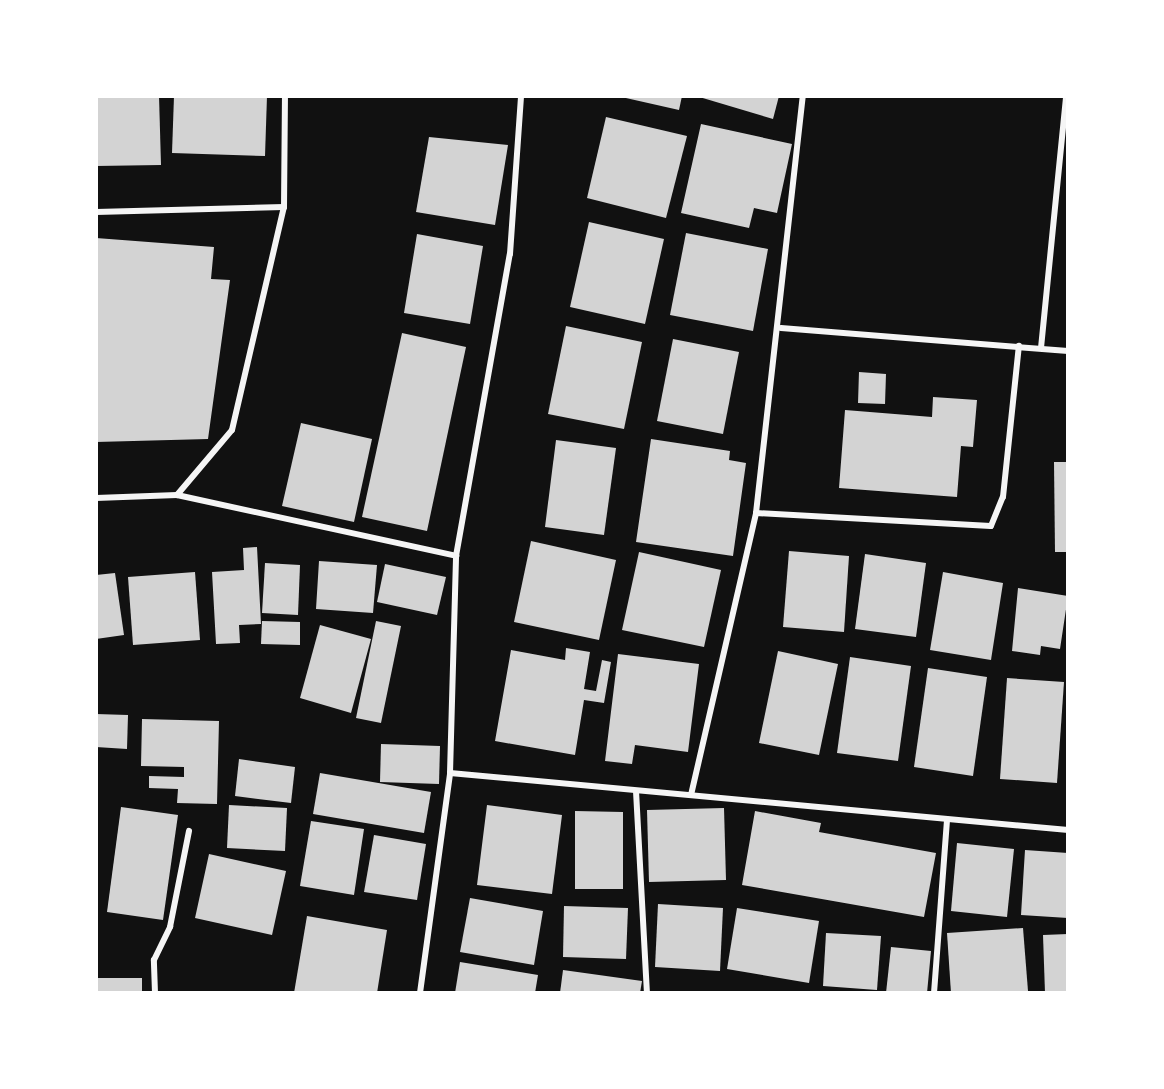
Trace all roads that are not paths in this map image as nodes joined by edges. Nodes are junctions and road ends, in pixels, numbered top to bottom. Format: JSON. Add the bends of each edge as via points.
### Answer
{"nodes":[{"id":1,"x":285,"y":96,"type":"edge"},
{"id":2,"x":521,"y":96,"type":"edge"},
{"id":3,"x":803,"y":96,"type":"edge"},
{"id":4,"x":1066,"y":96,"type":"edge"},
{"id":5,"x":284,"y":207,"type":"junction"},
{"id":6,"x":96,"y":212,"type":"edge"},
{"id":7,"x":781,"y":328,"type":"junction"},
{"id":8,"x":1019,"y":346,"type":"junction"},
{"id":9,"x":1041,"y":348,"type":"junction"},
{"id":10,"x":1068,"y":351,"type":"edge"},
{"id":11,"x":177,"y":495,"type":"junction"},
{"id":12,"x":96,"y":498,"type":"edge"},
{"id":13,"x":756,"y":513,"type":"junction"},
{"id":14,"x":456,"y":556,"type":"junction"},
{"id":15,"x":450,"y":773,"type":"junction"},
{"id":16,"x":636,"y":791,"type":"junction"},
{"id":17,"x":690,"y":795,"type":"junction"},
{"id":18,"x":947,"y":819,"type":"junction"},
{"id":19,"x":1068,"y":830,"type":"edge"},
{"id":20,"x":189,"y":831,"type":"dead end"},
{"id":21,"x":155,"y":993,"type":"edge"},
{"id":22,"x":420,"y":993,"type":"edge"},
{"id":23,"x":647,"y":993,"type":"edge"},
{"id":24,"x":934,"y":993,"type":"edge"}],
"edges":[{"from":1,"to":5,"type":"street"},
{"from":2,"to":14,"type":"street","via":[[510,254]]},
{"from":3,"to":7,"type":"street"},
{"from":4,"to":9,"type":"street"},
{"from":5,"to":6,"type":"street"},
{"from":5,"to":11,"type":"street","via":[[232,430]]},
{"from":7,"to":8,"type":"street"},
{"from":7,"to":13,"type":"street"},
{"from":8,"to":9,"type":"street"},
{"from":8,"to":13,"type":"street","via":[[1003,497],[991,526]]},
{"from":9,"to":10,"type":"street"},
{"from":11,"to":12,"type":"street"},
{"from":11,"to":14,"type":"street"},
{"from":13,"to":17,"type":"street"},
{"from":14,"to":15,"type":"street"},
{"from":15,"to":16,"type":"street"},
{"from":15,"to":22,"type":"street"},
{"from":16,"to":17,"type":"street"},
{"from":16,"to":23,"type":"street"},
{"from":17,"to":18,"type":"street"},
{"from":18,"to":19,"type":"street"},
{"from":18,"to":24,"type":"street"},
{"from":20,"to":21,"type":"street","via":[[170,927],[154,960]]}]}
